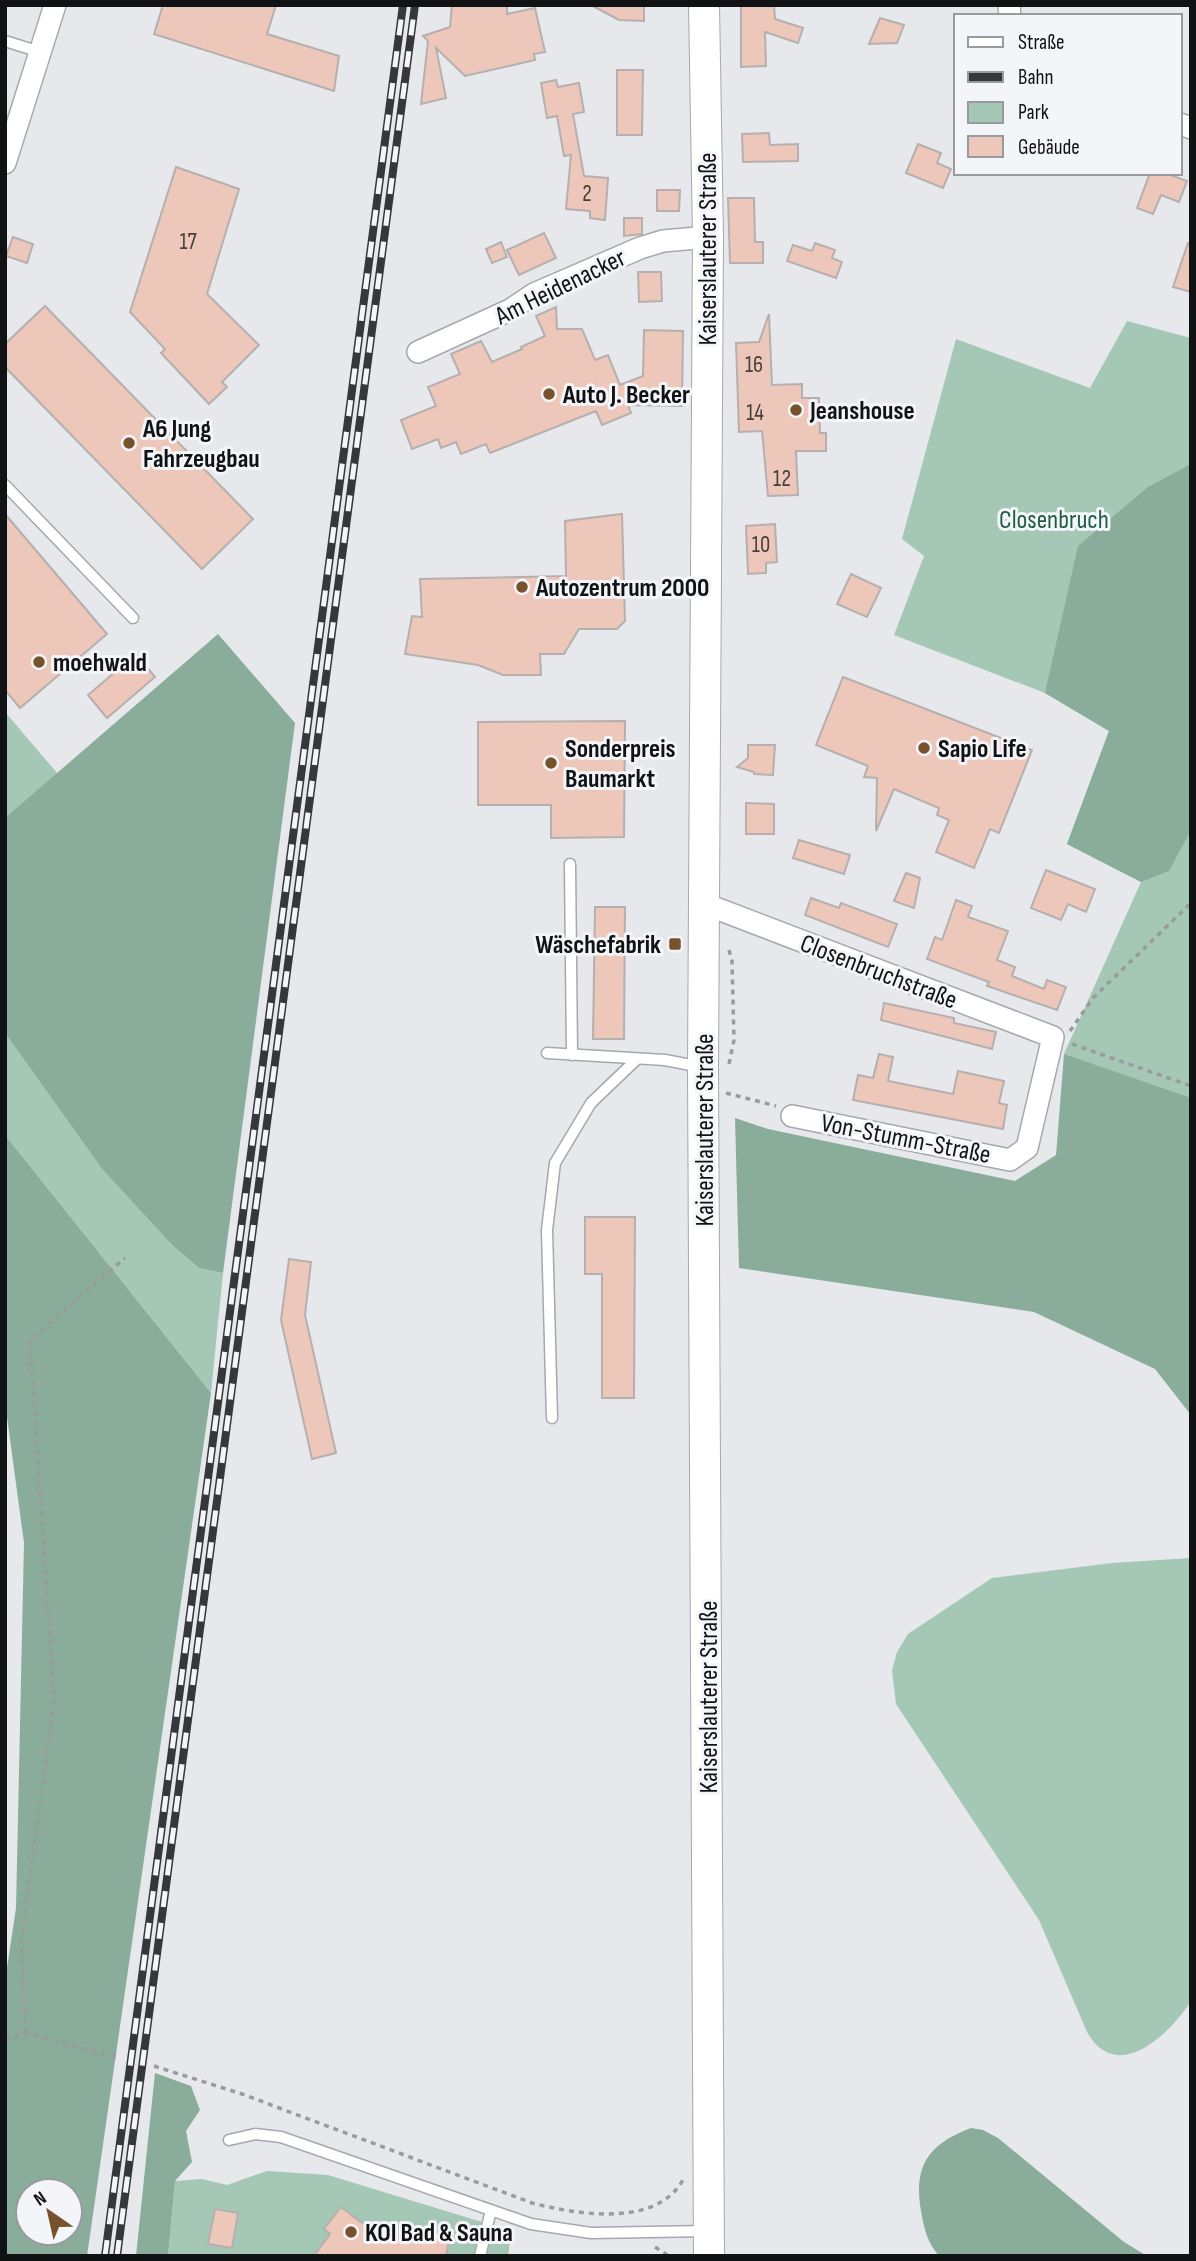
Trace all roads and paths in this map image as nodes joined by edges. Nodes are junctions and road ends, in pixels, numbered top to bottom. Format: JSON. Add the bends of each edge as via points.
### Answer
{"nodes":[{"id":1,"x":55,"y":5,"type":"edge"},
{"id":2,"x":704,"y":5,"type":"edge"},
{"id":3,"x":5,"y":41,"type":"edge"},
{"id":4,"x":40,"y":52,"type":"junction"},
{"id":5,"x":5,"y":163,"type":"edge"},
{"id":6,"x":708,"y":237,"type":"junction"},
{"id":7,"x":418,"y":352,"type":"dead end"},
{"id":8,"x":5,"y":485,"type":"edge"},
{"id":9,"x":133,"y":618,"type":"dead end"},
{"id":10,"x":570,"y":864,"type":"dead end"},
{"id":11,"x":1191,"y":903,"type":"edge"},
{"id":12,"x":705,"y":904,"type":"junction"},
{"id":13,"x":729,"y":948,"type":"dead end"},
{"id":14,"x":1053,"y":1037,"type":"joint"},
{"id":15,"x":547,"y":1053,"type":"dead end"},
{"id":16,"x":572,"y":1055,"type":"junction"},
{"id":17,"x":637,"y":1059,"type":"junction"},
{"id":18,"x":719,"y":1074,"type":"junction"},
{"id":19,"x":1191,"y":1086,"type":"edge"},
{"id":20,"x":726,"y":1093,"type":"junction"},
{"id":21,"x":792,"y":1116,"type":"joint"},
{"id":22,"x":125,"y":1258,"type":"dead end"},
{"id":23,"x":552,"y":1418,"type":"dead end"},
{"id":24,"x":26,"y":2033,"type":"junction"},
{"id":25,"x":5,"y":2040,"type":"edge"},
{"id":26,"x":120,"y":2058,"type":"dead end"},
{"id":27,"x":153,"y":2066,"type":"dead end"},
{"id":28,"x":229,"y":2140,"type":"dead end"},
{"id":29,"x":491,"y":2210,"type":"junction"},
{"id":30,"x":639,"y":2210,"type":"dead end"},
{"id":31,"x":709,"y":2243,"type":"edge"},
{"id":32,"x":480,"y":2256,"type":"edge"}],
"edges":[{"from":1,"to":4,"type":"street"},
{"from":2,"to":6,"type":"main road","name":"Kaiserslauterer Straße"},
{"from":3,"to":4,"type":"lane"},
{"from":4,"to":5,"type":"street"},
{"from":6,"to":7,"type":"street","name":"Am Heidenacker","via":[[640,247]]},
{"from":6,"to":12,"type":"main road","name":"Kaiserslauterer Straße"},
{"from":8,"to":9,"type":"lane"},
{"from":10,"to":16,"type":"lane"},
{"from":11,"to":19,"type":"path","via":[[1093,999],[1063,1041]]},
{"from":12,"to":14,"type":"street","name":"Closenbruchstraße"},
{"from":12,"to":18,"type":"main road","name":"Kaiserslauterer Straße"},
{"from":13,"to":18,"type":"path","via":[[734,1040]]},
{"from":14,"to":21,"type":"street","name":"Von-Stumm-Straße","via":[[1027,1148],[1010,1160]]},
{"from":15,"to":16,"type":"lane"},
{"from":16,"to":17,"type":"lane"},
{"from":17,"to":18,"type":"lane","via":[[665,1060]]},
{"from":17,"to":23,"type":"lane","via":[[591,1103],[555,1163],[547,1230]]},
{"from":18,"to":20,"type":"path"},
{"from":18,"to":20,"type":"path"},
{"from":18,"to":31,"type":"main road","name":"Kaiserslauterer Straße"},
{"from":20,"to":21,"type":"path","via":[[785,1108]]},
{"from":22,"to":24,"type":"path","via":[[30,1340],[54,1700],[21,1942]]},
{"from":24,"to":25,"type":"path"},
{"from":24,"to":26,"type":"path"},
{"from":27,"to":30,"type":"path","via":[[242,2094],[532,2203],[594,2215]]},
{"from":28,"to":29,"type":"lane","via":[[255,2134],[281,2137]]},
{"from":29,"to":31,"type":"lane","via":[[531,2224]]},
{"from":29,"to":32,"type":"lane"}]}
